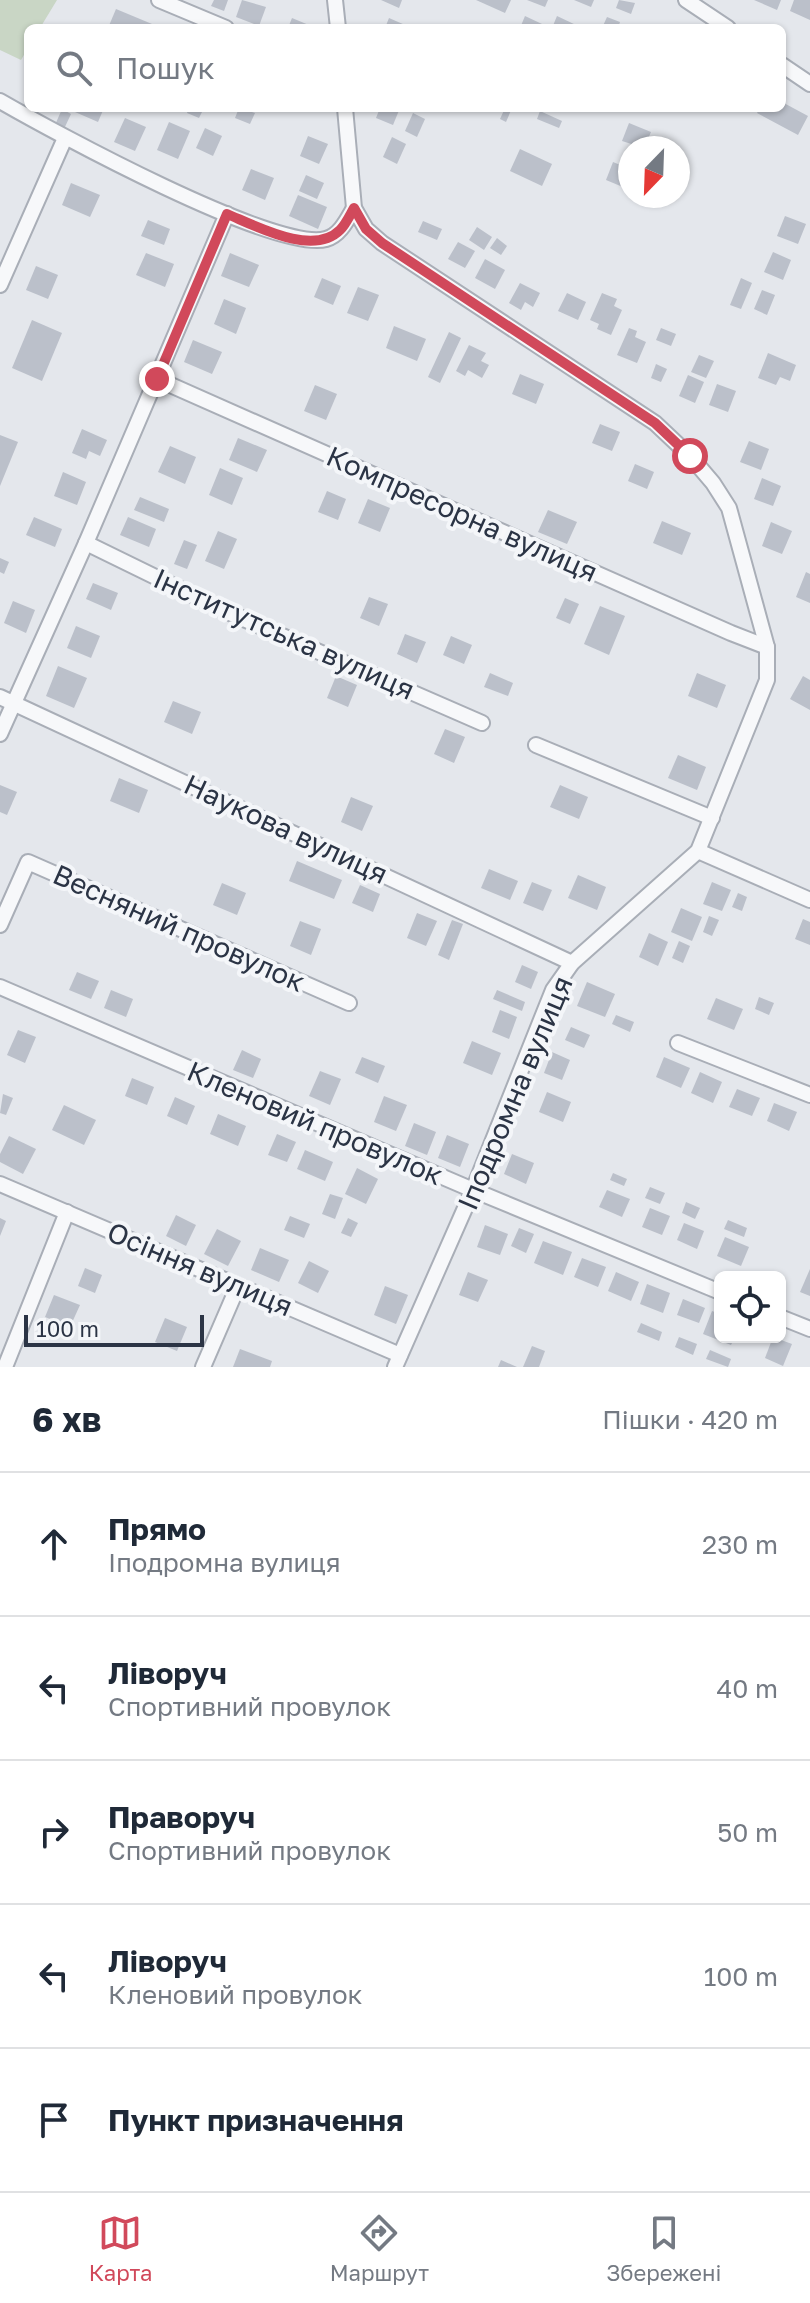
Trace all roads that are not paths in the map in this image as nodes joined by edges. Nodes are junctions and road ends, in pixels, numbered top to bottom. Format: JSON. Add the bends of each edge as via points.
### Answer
{"nodes":[{"id":1,"x":159,"y":0,"type":"edge"},
{"id":2,"x":335,"y":0,"type":"edge"},
{"id":3,"x":686,"y":0,"type":"edge"},
{"id":4,"x":216,"y":24,"type":"edge"},
{"id":5,"x":338,"y":24,"type":"edge"},
{"id":6,"x":722,"y":24,"type":"edge"},
{"id":7,"x":786,"y":68,"type":"edge"},
{"id":8,"x":810,"y":84,"type":"edge"},
{"id":9,"x":0,"y":101,"type":"edge"},
{"id":10,"x":345,"y":112,"type":"edge"},
{"id":11,"x":65,"y":138,"type":"junction"},
{"id":12,"x":354,"y":208,"type":"junction"},
{"id":13,"x":227,"y":214,"type":"junction"},
{"id":14,"x":0,"y":285,"type":"edge"},
{"id":15,"x":157,"y":379,"type":"junction"},
{"id":16,"x":86,"y":543,"type":"junction"},
{"id":17,"x":767,"y":647,"type":"junction"},
{"id":18,"x":7,"y":700,"type":"edge"},
{"id":19,"x":482,"y":723,"type":"dead end"},
{"id":20,"x":0,"y":734,"type":"edge"},
{"id":21,"x":536,"y":745,"type":"dead end"},
{"id":22,"x":712,"y":818,"type":"junction"},
{"id":23,"x":698,"y":851,"type":"junction"},
{"id":24,"x":810,"y":900,"type":"edge"},
{"id":25,"x":0,"y":925,"type":"edge"},
{"id":26,"x":572,"y":963,"type":"junction"},
{"id":27,"x":0,"y":987,"type":"edge"},
{"id":28,"x":349,"y":1003,"type":"dead end"},
{"id":29,"x":678,"y":1043,"type":"dead end"},
{"id":30,"x":810,"y":1095,"type":"edge"},
{"id":31,"x":0,"y":1184,"type":"edge"},
{"id":32,"x":473,"y":1190,"type":"junction"},
{"id":33,"x":67,"y":1212,"type":"junction"},
{"id":34,"x":238,"y":1286,"type":"junction"},
{"id":35,"x":714,"y":1290,"type":"edge"},
{"id":36,"x":786,"y":1319,"type":"edge"},
{"id":37,"x":810,"y":1329,"type":"edge"},
{"id":38,"x":397,"y":1361,"type":"edge"},
{"id":39,"x":5,"y":1367,"type":"edge"},
{"id":40,"x":203,"y":1367,"type":"edge"}],
"edges":[{"from":1,"to":4,"type":"street"},
{"from":2,"to":5,"type":"street"},
{"from":3,"to":6,"type":"street"},
{"from":7,"to":8,"type":"street"},
{"from":9,"to":11,"type":"street"},
{"from":10,"to":12,"type":"street"},
{"from":11,"to":13,"type":"street"},
{"from":11,"to":14,"type":"street"},
{"from":12,"to":13,"type":"street","via":[[328,239],[305,241]]},
{"from":12,"to":17,"type":"street","name":"Іподромна вулиця","via":[[382,243],[655,423],[690,456],[729,508]]},
{"from":13,"to":15,"type":"street"},
{"from":15,"to":16,"type":"street"},
{"from":15,"to":17,"type":"street","name":"Компресорна вулиця"},
{"from":16,"to":18,"type":"street"},
{"from":16,"to":19,"type":"street","name":"Інститутська вулиця","via":[[223,610]]},
{"from":17,"to":22,"type":"street","name":"Іподромна вулиця","via":[[767,680]]},
{"from":18,"to":20,"type":"street"},
{"from":18,"to":26,"type":"street","name":"Наукова вулиця"},
{"from":21,"to":22,"type":"street"},
{"from":22,"to":23,"type":"street","name":"Іподромна вулиця"},
{"from":23,"to":24,"type":"street"},
{"from":23,"to":26,"type":"street","name":"Іподромна вулиця"},
{"from":25,"to":28,"type":"street","name":"Весняний провулок","via":[[28,862]]},
{"from":26,"to":32,"type":"street","name":"Іподромна вулиця","via":[[553,990]]},
{"from":27,"to":32,"type":"street","name":"Кленовий провулок"},
{"from":29,"to":30,"type":"street"},
{"from":31,"to":33,"type":"street","name":"Осіння вулиця"},
{"from":32,"to":35,"type":"street","name":"Кленовий провулок"},
{"from":32,"to":38,"type":"street","name":"Іподромна вулиця"},
{"from":33,"to":34,"type":"street","name":"Осіння вулиця"},
{"from":33,"to":39,"type":"street"},
{"from":34,"to":38,"type":"street","name":"Осіння вулиця"},
{"from":34,"to":40,"type":"street"},
{"from":36,"to":37,"type":"street"}]}
